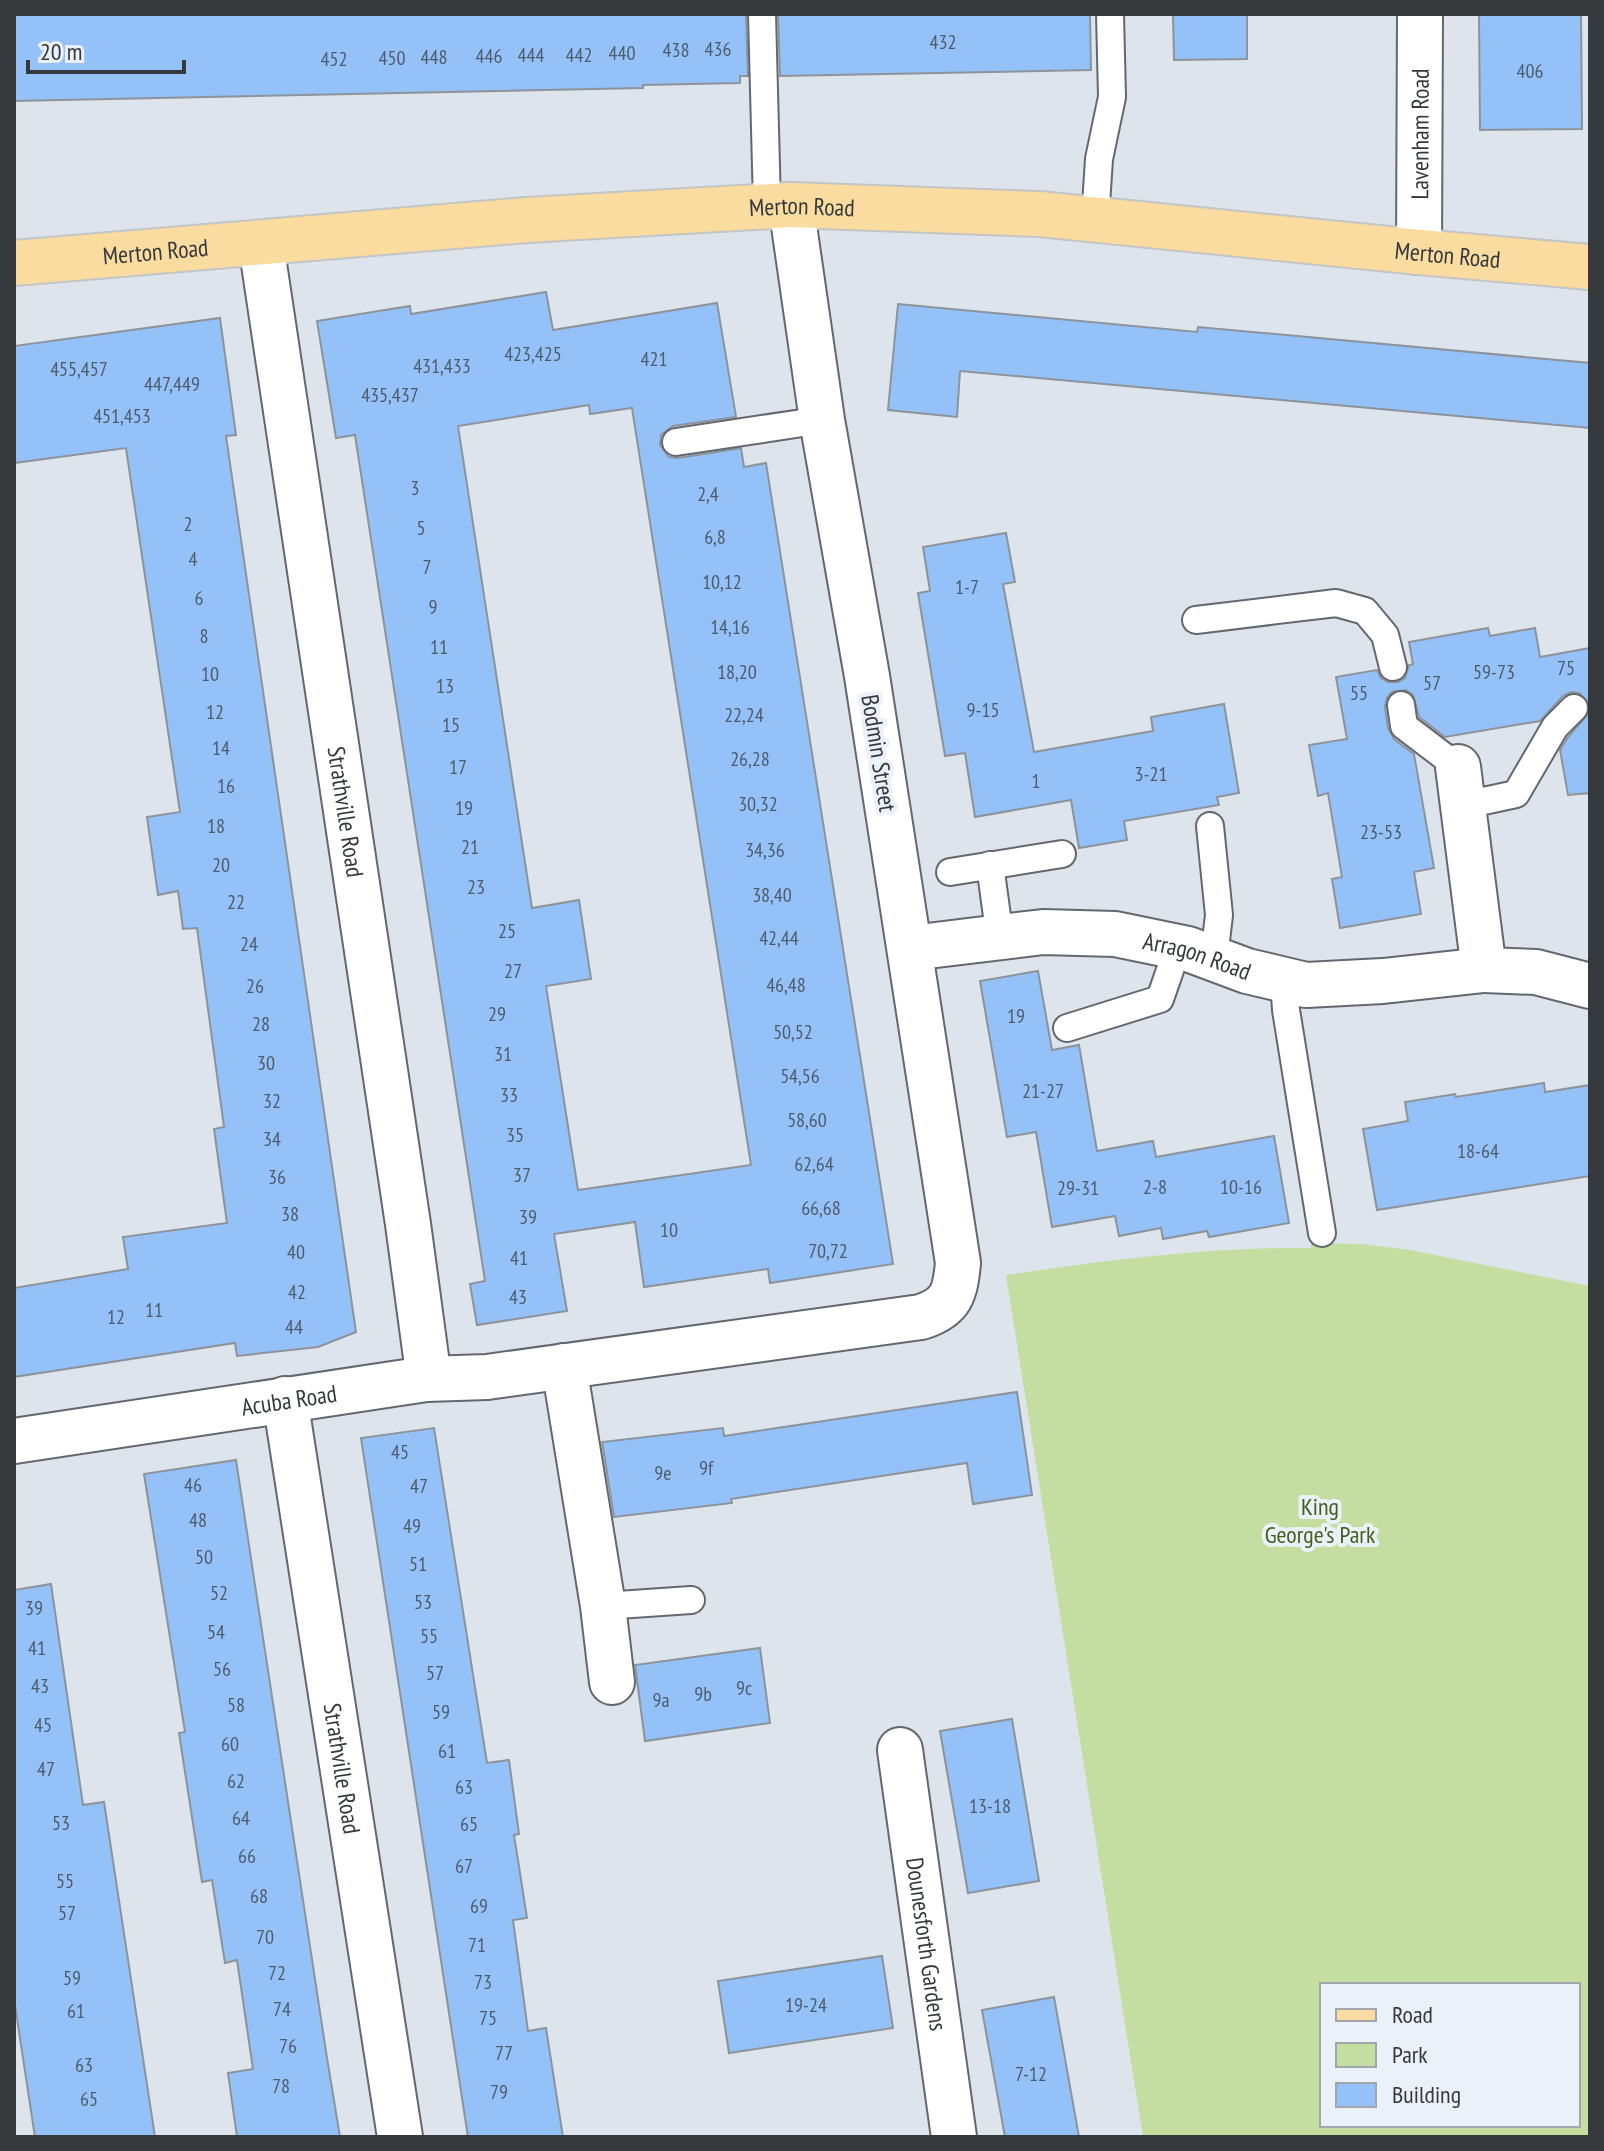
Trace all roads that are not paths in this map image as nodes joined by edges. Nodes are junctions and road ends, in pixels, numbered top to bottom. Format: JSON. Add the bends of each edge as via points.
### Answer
{"nodes":[{"id":1,"x":762,"y":14,"type":"edge"},
{"id":2,"x":1110,"y":14,"type":"edge"},
{"id":3,"x":1420,"y":14,"type":"edge"},
{"id":4,"x":779,"y":205,"type":"junction"},
{"id":5,"x":1095,"y":220,"type":"junction"},
{"id":6,"x":261,"y":244,"type":"junction"},
{"id":7,"x":1419,"y":252,"type":"junction"},
{"id":8,"x":14,"y":263,"type":"edge"},
{"id":9,"x":1590,"y":267,"type":"edge"},
{"id":10,"x":822,"y":420,"type":"junction"},
{"id":11,"x":676,"y":442,"type":"dead end"},
{"id":12,"x":1196,"y":620,"type":"dead end"},
{"id":13,"x":1393,"y":667,"type":"dead end"},
{"id":14,"x":1401,"y":705,"type":"dead end"},
{"id":15,"x":1574,"y":708,"type":"dead end"},
{"id":16,"x":1462,"y":786,"type":"junction"},
{"id":17,"x":1210,"y":826,"type":"dead end"},
{"id":18,"x":1062,"y":854,"type":"dead end"},
{"id":19,"x":990,"y":865,"type":"junction"},
{"id":20,"x":950,"y":872,"type":"dead end"},
{"id":21,"x":1000,"y":938,"type":"junction"},
{"id":22,"x":911,"y":948,"type":"junction"},
{"id":23,"x":1196,"y":953,"type":"junction"},
{"id":24,"x":1484,"y":970,"type":"junction"},
{"id":25,"x":1284,"y":979,"type":"junction"},
{"id":26,"x":1590,"y":986,"type":"edge"},
{"id":27,"x":1067,"y":1028,"type":"dead end"},
{"id":28,"x":1322,"y":1233,"type":"dead end"},
{"id":29,"x":948,"y":1301,"type":"joint"},
{"id":30,"x":564,"y":1366,"type":"junction"},
{"id":31,"x":426,"y":1379,"type":"junction"},
{"id":32,"x":285,"y":1399,"type":"junction"},
{"id":33,"x":14,"y":1441,"type":"edge"},
{"id":34,"x":691,"y":1600,"type":"dead end"},
{"id":35,"x":603,"y":1606,"type":"junction"},
{"id":36,"x":612,"y":1682,"type":"dead end"},
{"id":37,"x":900,"y":1750,"type":"dead end"},
{"id":38,"x":400,"y":2137,"type":"edge"},
{"id":39,"x":954,"y":2137,"type":"edge"}],
"edges":[{"from":1,"to":4,"type":"lane"},
{"from":2,"to":5,"type":"lane","via":[[1112,97],[1099,159]]},
{"from":3,"to":7,"type":"street","name":"Lavenham Road"},
{"from":4,"to":5,"type":"main road","name":"Merton Road"},
{"from":4,"to":6,"type":"main road","name":"Merton Road"},
{"from":4,"to":10,"type":"street","name":"Bodmin Street"},
{"from":5,"to":7,"type":"main road","name":"Merton Road"},
{"from":6,"to":8,"type":"main road","name":"Merton Road"},
{"from":6,"to":31,"type":"street","name":"Strathville Road","via":[[408,1224]]},
{"from":7,"to":9,"type":"main road","name":"Merton Road"},
{"from":10,"to":11,"type":"lane"},
{"from":10,"to":22,"type":"street","name":"Bodmin Street"},
{"from":12,"to":13,"type":"lane","via":[[1336,603],[1365,611],[1385,635]]},
{"from":14,"to":16,"type":"lane","via":[[1404,726]]},
{"from":15,"to":16,"type":"lane","via":[[1546,740],[1516,794]]},
{"from":16,"to":24,"type":"street"},
{"from":17,"to":23,"type":"lane","via":[[1219,915]]},
{"from":18,"to":19,"type":"lane"},
{"from":19,"to":20,"type":"lane"},
{"from":19,"to":21,"type":"lane"},
{"from":21,"to":22,"type":"street","name":"Arragon Road"},
{"from":21,"to":23,"type":"street","name":"Arragon Road","via":[[1043,932],[1115,934]]},
{"from":22,"to":29,"type":"street","name":"Bodmin Street","via":[[958,1263]]},
{"from":23,"to":25,"type":"street","name":"Arragon Road"},
{"from":23,"to":27,"type":"lane","via":[[1160,999]]},
{"from":24,"to":25,"type":"street","name":"Arragon Road","via":[[1306,985]]},
{"from":24,"to":26,"type":"street","name":"Arragon Road","via":[[1536,972]]},
{"from":25,"to":28,"type":"lane"},
{"from":29,"to":30,"type":"street","name":"Acuba Road","via":[[921,1317]]},
{"from":30,"to":31,"type":"street","name":"Acuba Road"},
{"from":30,"to":35,"type":"street"},
{"from":31,"to":32,"type":"street","name":"Acuba Road"},
{"from":32,"to":33,"type":"street","name":"Acuba Road"},
{"from":32,"to":38,"type":"street","name":"Strathville Road"},
{"from":34,"to":35,"type":"lane"},
{"from":35,"to":36,"type":"street"},
{"from":37,"to":39,"type":"street","name":"Dounesforth Gardens"}]}
